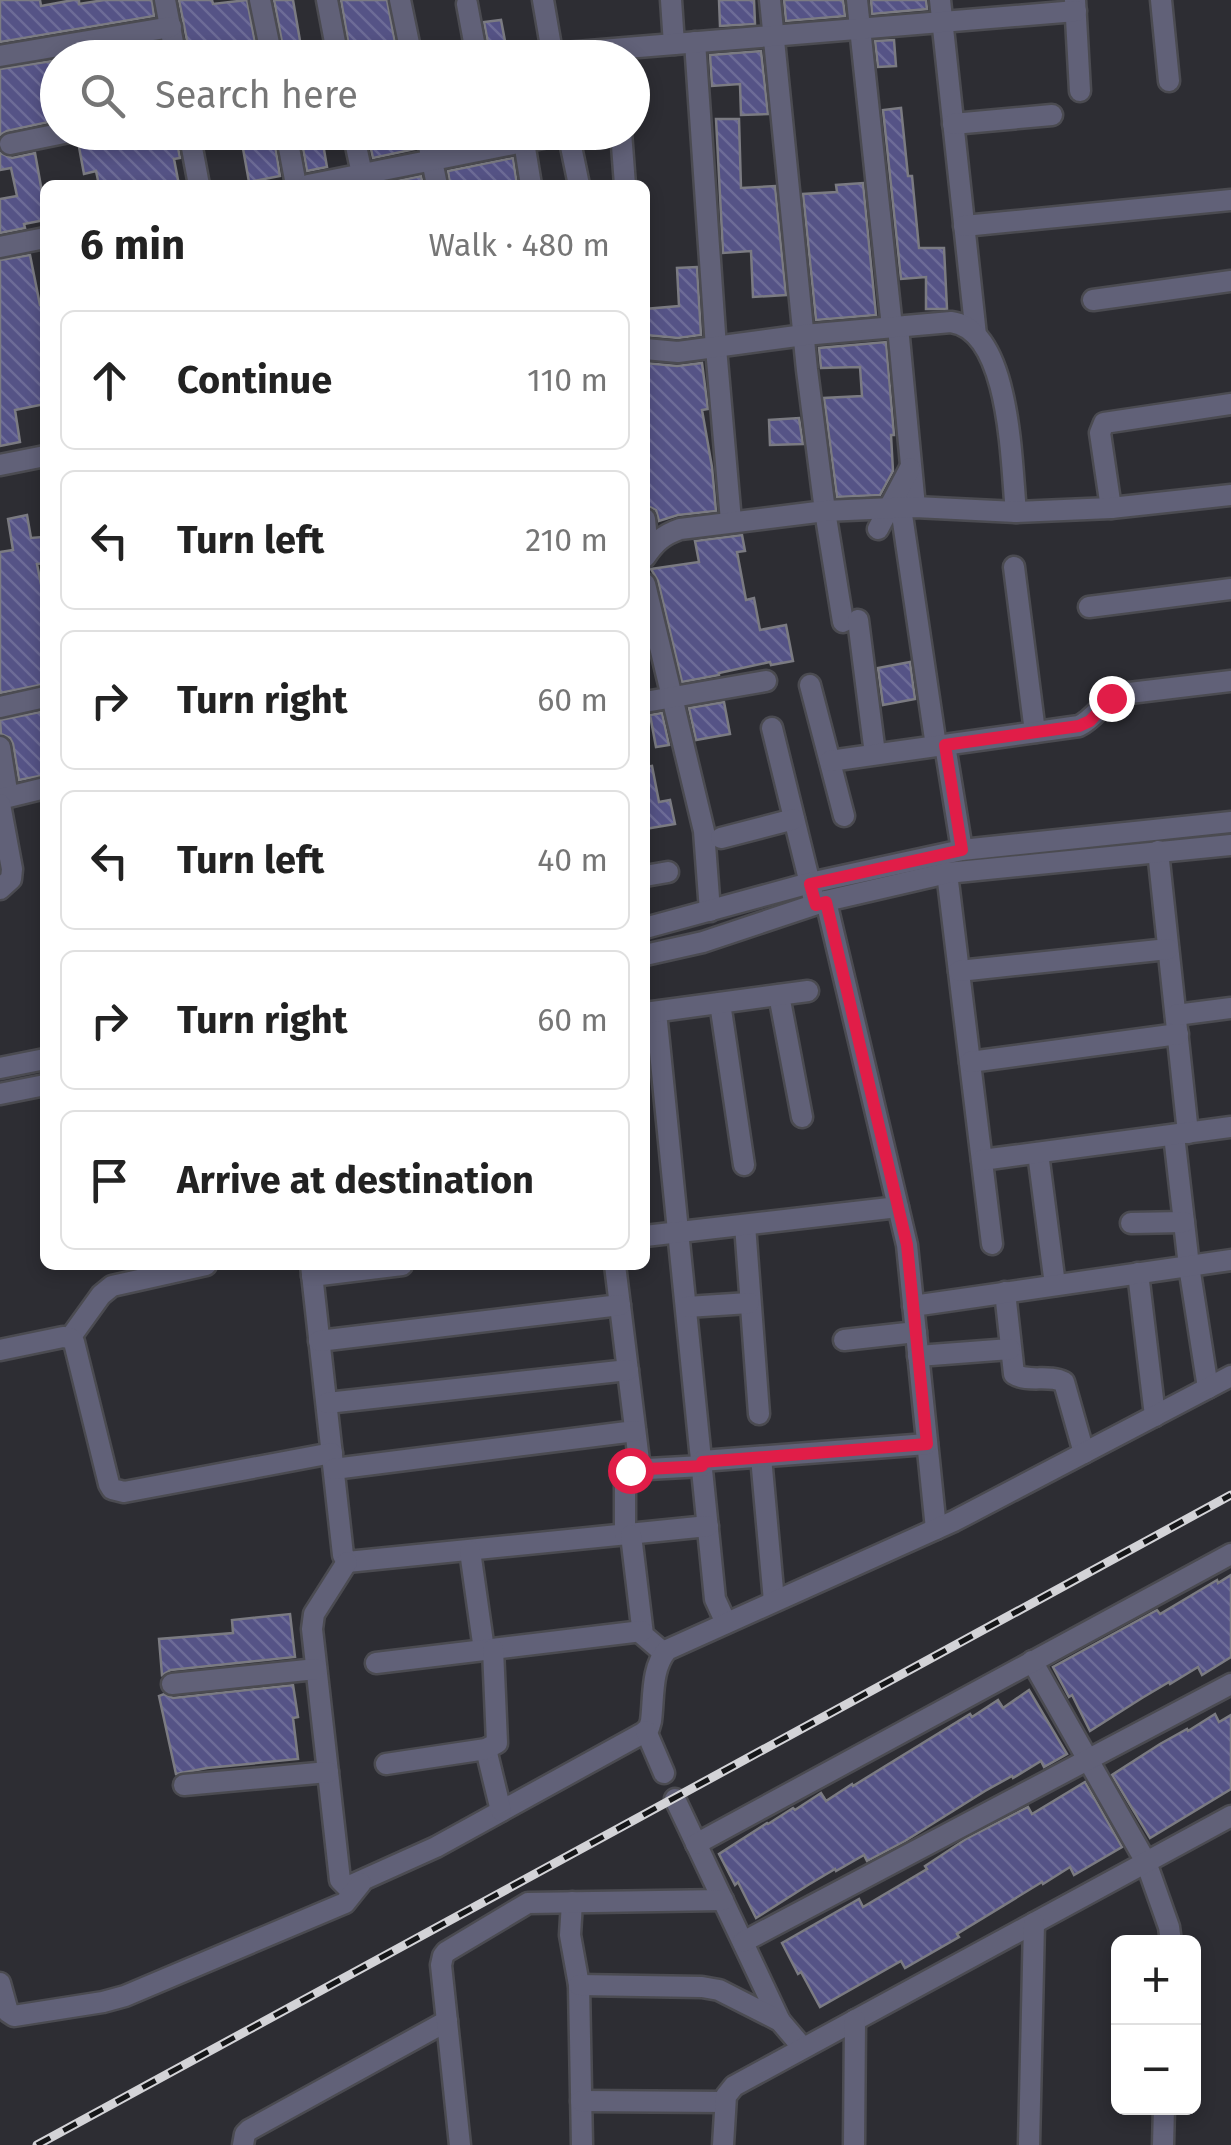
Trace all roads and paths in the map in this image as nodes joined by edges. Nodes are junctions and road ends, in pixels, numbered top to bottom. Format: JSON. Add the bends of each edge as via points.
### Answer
{"nodes":[{"id":1,"x":165,"y":0,"type":"edge"},
{"id":2,"x":260,"y":0,"type":"edge"},
{"id":3,"x":326,"y":0,"type":"edge"},
{"id":4,"x":400,"y":0,"type":"edge"},
{"id":5,"x":543,"y":0,"type":"edge"},
{"id":6,"x":670,"y":0,"type":"edge"},
{"id":7,"x":770,"y":0,"type":"edge"},
{"id":8,"x":857,"y":0,"type":"edge"},
{"id":9,"x":940,"y":0,"type":"edge"},
{"id":10,"x":1161,"y":0,"type":"edge"},
{"id":11,"x":467,"y":4,"type":"dead end"},
{"id":12,"x":1076,"y":6,"type":"edge"},
{"id":13,"x":942,"y":22,"type":"junction"},
{"id":14,"x":170,"y":27,"type":"junction"},
{"id":15,"x":860,"y":29,"type":"junction"},
{"id":16,"x":774,"y":36,"type":"junction"},
{"id":17,"x":94,"y":40,"type":"edge"},
{"id":18,"x":173,"y":40,"type":"edge"},
{"id":19,"x":268,"y":40,"type":"edge"},
{"id":20,"x":334,"y":40,"type":"edge"},
{"id":21,"x":408,"y":40,"type":"edge"},
{"id":22,"x":474,"y":40,"type":"edge"},
{"id":23,"x":550,"y":40,"type":"edge"},
{"id":24,"x":684,"y":43,"type":"junction"},
{"id":25,"x":650,"y":48,"type":"edge"},
{"id":26,"x":40,"y":49,"type":"edge"},
{"id":27,"x":0,"y":56,"type":"edge"},
{"id":28,"x":1169,"y":81,"type":"dead end"},
{"id":29,"x":1080,"y":91,"type":"dead end"},
{"id":30,"x":1052,"y":115,"type":"dead end"},
{"id":31,"x":953,"y":124,"type":"junction"},
{"id":32,"x":40,"y":138,"type":"edge"},
{"id":33,"x":10,"y":144,"type":"dead end"},
{"id":34,"x":192,"y":150,"type":"edge"},
{"id":35,"x":289,"y":150,"type":"edge"},
{"id":36,"x":352,"y":150,"type":"edge"},
{"id":37,"x":430,"y":150,"type":"edge"},
{"id":38,"x":462,"y":150,"type":"edge"},
{"id":39,"x":525,"y":150,"type":"edge"},
{"id":40,"x":572,"y":150,"type":"edge"},
{"id":41,"x":622,"y":150,"type":"edge"},
{"id":42,"x":432,"y":160,"type":"junction"},
{"id":43,"x":349,"y":179,"type":"edge"},
{"id":44,"x":198,"y":180,"type":"edge"},
{"id":45,"x":295,"y":180,"type":"edge"},
{"id":46,"x":436,"y":180,"type":"edge"},
{"id":47,"x":530,"y":180,"type":"edge"},
{"id":48,"x":578,"y":180,"type":"edge"},
{"id":49,"x":625,"y":180,"type":"edge"},
{"id":50,"x":1231,"y":200,"type":"edge"},
{"id":51,"x":964,"y":226,"type":"junction"},
{"id":52,"x":40,"y":239,"type":"edge"},
{"id":53,"x":0,"y":247,"type":"edge"},
{"id":54,"x":1231,"y":281,"type":"edge"},
{"id":55,"x":1093,"y":300,"type":"dead end"},
{"id":56,"x":895,"y":327,"type":"junction"},
{"id":57,"x":804,"y":335,"type":"junction"},
{"id":58,"x":976,"y":335,"type":"junction"},
{"id":59,"x":716,"y":348,"type":"junction"},
{"id":60,"x":650,"y":349,"type":"edge"},
{"id":61,"x":1231,"y":404,"type":"edge"},
{"id":62,"x":40,"y":457,"type":"edge"},
{"id":63,"x":0,"y":465,"type":"edge"},
{"id":64,"x":1231,"y":495,"type":"edge"},
{"id":65,"x":902,"y":508,"type":"junction"},
{"id":66,"x":1111,"y":508,"type":"junction"},
{"id":67,"x":825,"y":511,"type":"junction"},
{"id":68,"x":1016,"y":512,"type":"junction"},
{"id":69,"x":731,"y":521,"type":"junction"},
{"id":70,"x":878,"y":529,"type":"dead end"},
{"id":71,"x":650,"y":550,"type":"edge"},
{"id":72,"x":1014,"y":567,"type":"dead end"},
{"id":73,"x":1231,"y":589,"type":"edge"},
{"id":74,"x":1089,"y":607,"type":"dead end"},
{"id":75,"x":653,"y":649,"type":"edge"},
{"id":76,"x":766,"y":681,"type":"dead end"},
{"id":77,"x":1231,"y":681,"type":"edge"},
{"id":78,"x":810,"y":685,"type":"dead end"},
{"id":79,"x":673,"y":697,"type":"junction"},
{"id":80,"x":40,"y":698,"type":"edge"},
{"id":81,"x":650,"y":701,"type":"edge"},
{"id":82,"x":0,"y":707,"type":"edge"},
{"id":83,"x":772,"y":728,"type":"dead end"},
{"id":84,"x":1035,"y":732,"type":"junction"},
{"id":85,"x":941,"y":746,"type":"junction"},
{"id":86,"x":0,"y":747,"type":"edge"},
{"id":87,"x":875,"y":754,"type":"junction"},
{"id":88,"x":830,"y":760,"type":"junction"},
{"id":89,"x":40,"y":789,"type":"edge"},
{"id":90,"x":3,"y":800,"type":"edge"},
{"id":91,"x":844,"y":816,"type":"dead end"},
{"id":92,"x":794,"y":819,"type":"junction"},
{"id":93,"x":1231,"y":822,"type":"edge"},
{"id":94,"x":721,"y":838,"type":"dead end"},
{"id":95,"x":1231,"y":845,"type":"edge"},
{"id":96,"x":962,"y":850,"type":"junction"},
{"id":97,"x":1158,"y":851,"type":"junction"},
{"id":98,"x":668,"y":872,"type":"dead end"},
{"id":99,"x":947,"y":873,"type":"junction"},
{"id":100,"x":650,"y":875,"type":"edge"},
{"id":101,"x":810,"y":884,"type":"junction"},
{"id":102,"x":0,"y":889,"type":"edge"},
{"id":103,"x":821,"y":903,"type":"junction"},
{"id":104,"x":710,"y":911,"type":"junction"},
{"id":105,"x":650,"y":927,"type":"edge"},
{"id":106,"x":1168,"y":950,"type":"junction"},
{"id":107,"x":650,"y":954,"type":"edge"},
{"id":108,"x":959,"y":971,"type":"junction"},
{"id":109,"x":808,"y":991,"type":"dead end"},
{"id":110,"x":779,"y":995,"type":"junction"},
{"id":111,"x":720,"y":1003,"type":"junction"},
{"id":112,"x":1231,"y":1008,"type":"edge"},
{"id":113,"x":650,"y":1012,"type":"edge"},
{"id":114,"x":1176,"y":1025,"type":"junction"},
{"id":115,"x":40,"y":1061,"type":"edge"},
{"id":116,"x":970,"y":1062,"type":"junction"},
{"id":117,"x":0,"y":1068,"type":"edge"},
{"id":118,"x":40,"y":1085,"type":"edge"},
{"id":119,"x":0,"y":1094,"type":"edge"},
{"id":120,"x":802,"y":1117,"type":"dead end"},
{"id":121,"x":1231,"y":1127,"type":"edge"},
{"id":122,"x":1181,"y":1134,"type":"junction"},
{"id":123,"x":1038,"y":1153,"type":"junction"},
{"id":124,"x":982,"y":1160,"type":"junction"},
{"id":125,"x":744,"y":1165,"type":"dead end"},
{"id":126,"x":898,"y":1207,"type":"junction"},
{"id":127,"x":1184,"y":1222,"type":"junction"},
{"id":128,"x":1131,"y":1223,"type":"dead end"},
{"id":129,"x":745,"y":1225,"type":"junction"},
{"id":130,"x":680,"y":1232,"type":"junction"},
{"id":131,"x":650,"y":1235,"type":"edge"},
{"id":132,"x":992,"y":1244,"type":"dead end"},
{"id":133,"x":1231,"y":1260,"type":"edge"},
{"id":134,"x":1189,"y":1266,"type":"junction"},
{"id":135,"x":184,"y":1270,"type":"edge"},
{"id":136,"x":311,"y":1270,"type":"edge"},
{"id":137,"x":616,"y":1270,"type":"edge"},
{"id":138,"x":1138,"y":1273,"type":"junction"},
{"id":139,"x":1055,"y":1285,"type":"junction"},
{"id":140,"x":1005,"y":1292,"type":"junction"},
{"id":141,"x":749,"y":1302,"type":"junction"},
{"id":142,"x":620,"y":1305,"type":"junction"},
{"id":143,"x":913,"y":1306,"type":"junction"},
{"id":144,"x":687,"y":1307,"type":"junction"},
{"id":145,"x":916,"y":1332,"type":"junction"},
{"id":146,"x":70,"y":1338,"type":"junction"},
{"id":147,"x":844,"y":1340,"type":"dead end"},
{"id":148,"x":319,"y":1341,"type":"junction"},
{"id":149,"x":1010,"y":1349,"type":"junction"},
{"id":150,"x":0,"y":1350,"type":"edge"},
{"id":151,"x":918,"y":1356,"type":"junction"},
{"id":152,"x":628,"y":1370,"type":"junction"},
{"id":153,"x":1231,"y":1376,"type":"edge"},
{"id":154,"x":1208,"y":1388,"type":"junction"},
{"id":155,"x":327,"y":1403,"type":"junction"},
{"id":156,"x":759,"y":1414,"type":"dead end"},
{"id":157,"x":1155,"y":1416,"type":"junction"},
{"id":158,"x":635,"y":1431,"type":"junction"},
{"id":159,"x":927,"y":1444,"type":"junction"},
{"id":160,"x":1084,"y":1453,"type":"junction"},
{"id":161,"x":761,"y":1457,"type":"junction"},
{"id":162,"x":333,"y":1461,"type":"junction"},
{"id":163,"x":702,"y":1464,"type":"junction"},
{"id":164,"x":640,"y":1469,"type":"junction"},
{"id":165,"x":708,"y":1526,"type":"junction"},
{"id":166,"x":936,"y":1529,"type":"junction"},
{"id":167,"x":628,"y":1535,"type":"junction"},
{"id":168,"x":470,"y":1551,"type":"junction"},
{"id":169,"x":1231,"y":1554,"type":"edge"},
{"id":170,"x":347,"y":1562,"type":"junction"},
{"id":171,"x":774,"y":1601,"type":"junction"},
{"id":172,"x":726,"y":1622,"type":"junction"},
{"id":173,"x":642,"y":1631,"type":"junction"},
{"id":174,"x":489,"y":1650,"type":"junction"},
{"id":175,"x":664,"y":1653,"type":"junction"},
{"id":176,"x":1032,"y":1661,"type":"junction"},
{"id":177,"x":376,"y":1663,"type":"dead end"},
{"id":178,"x":316,"y":1669,"type":"junction"},
{"id":179,"x":172,"y":1684,"type":"dead end"},
{"id":180,"x":1231,"y":1684,"type":"edge"},
{"id":181,"x":646,"y":1731,"type":"junction"},
{"id":182,"x":486,"y":1749,"type":"junction"},
{"id":183,"x":1087,"y":1759,"type":"junction"},
{"id":184,"x":386,"y":1764,"type":"dead end"},
{"id":185,"x":328,"y":1772,"type":"junction"},
{"id":186,"x":664,"y":1773,"type":"dead end"},
{"id":187,"x":184,"y":1785,"type":"dead end"},
{"id":188,"x":675,"y":1799,"type":"dead end"},
{"id":189,"x":501,"y":1811,"type":"junction"},
{"id":190,"x":1231,"y":1816,"type":"edge"},
{"id":191,"x":696,"y":1844,"type":"junction"},
{"id":192,"x":1146,"y":1862,"type":"junction"},
{"id":193,"x":361,"y":1883,"type":"junction"},
{"id":194,"x":723,"y":1900,"type":"junction"},
{"id":195,"x":572,"y":1902,"type":"junction"},
{"id":196,"x":1034,"y":1923,"type":"junction"},
{"id":197,"x":1170,"y":1935,"type":"edge"},
{"id":198,"x":743,"y":1942,"type":"junction"},
{"id":199,"x":579,"y":1985,"type":"junction"},
{"id":200,"x":1,"y":1989,"type":"edge"},
{"id":201,"x":19,"y":2016,"type":"junction"},
{"id":202,"x":855,"y":2020,"type":"junction"},
{"id":203,"x":447,"y":2021,"type":"junction"},
{"id":204,"x":780,"y":2021,"type":"junction"},
{"id":205,"x":2,"y":2032,"type":"dead end"},
{"id":206,"x":803,"y":2048,"type":"junction"},
{"id":207,"x":581,"y":2101,"type":"junction"},
{"id":208,"x":725,"y":2102,"type":"junction"},
{"id":209,"x":1164,"y":2115,"type":"edge"},
{"id":210,"x":243,"y":2145,"type":"edge"},
{"id":211,"x":460,"y":2145,"type":"edge"},
{"id":212,"x":582,"y":2145,"type":"edge"},
{"id":213,"x":723,"y":2145,"type":"edge"},
{"id":214,"x":854,"y":2145,"type":"edge"},
{"id":215,"x":1028,"y":2145,"type":"edge"},
{"id":216,"x":1163,"y":2145,"type":"edge"}],
"edges":[{"from":1,"to":14,"type":"street"},
{"from":2,"to":19,"type":"street"},
{"from":3,"to":20,"type":"street"},
{"from":4,"to":21,"type":"street"},
{"from":5,"to":23,"type":"street"},
{"from":6,"to":24,"type":"street"},
{"from":7,"to":16,"type":"street"},
{"from":8,"to":15,"type":"street"},
{"from":9,"to":13,"type":"street"},
{"from":10,"to":28,"type":"street"},
{"from":11,"to":22,"type":"street"},
{"from":12,"to":13,"type":"street"},
{"from":12,"to":29,"type":"street"},
{"from":13,"to":15,"type":"street"},
{"from":13,"to":31,"type":"street"},
{"from":14,"to":17,"type":"street"},
{"from":14,"to":18,"type":"street"},
{"from":15,"to":16,"type":"street"},
{"from":15,"to":56,"type":"street"},
{"from":16,"to":24,"type":"street"},
{"from":16,"to":57,"type":"street"},
{"from":24,"to":25,"type":"street"},
{"from":24,"to":59,"type":"street"},
{"from":26,"to":27,"type":"street"},
{"from":30,"to":31,"type":"street"},
{"from":31,"to":51,"type":"street"},
{"from":32,"to":33,"type":"street"},
{"from":34,"to":44,"type":"street"},
{"from":35,"to":45,"type":"street"},
{"from":36,"to":43,"type":"street"},
{"from":37,"to":42,"type":"street"},
{"from":38,"to":42,"type":"street"},
{"from":39,"to":47,"type":"street"},
{"from":40,"to":48,"type":"street"},
{"from":41,"to":49,"type":"street"},
{"from":42,"to":43,"type":"street"},
{"from":42,"to":46,"type":"street"},
{"from":50,"to":51,"type":"street"},
{"from":51,"to":58,"type":"street"},
{"from":52,"to":53,"type":"street"},
{"from":54,"to":55,"type":"street"},
{"from":56,"to":57,"type":"street"},
{"from":56,"to":58,"type":"street","via":[[951,322]]},
{"from":56,"to":65,"type":"street","via":[[911,466]]},
{"from":57,"to":59,"type":"street"},
{"from":57,"to":67,"type":"street"},
{"from":58,"to":68,"type":"street","via":[[1004,399]]},
{"from":59,"to":60,"type":"street"},
{"from":59,"to":69,"type":"street"},
{"from":61,"to":66,"type":"street","via":[[1104,423]]},
{"from":62,"to":63,"type":"street"},
{"from":64,"to":66,"type":"street"},
{"from":65,"to":67,"type":"street"},
{"from":65,"to":68,"type":"street"},
{"from":65,"to":70,"type":"street"},
{"from":65,"to":85,"type":"street"},
{"from":66,"to":68,"type":"street"},
{"from":67,"to":69,"type":"street"},
{"from":67,"to":87,"type":"street"},
{"from":69,"to":71,"type":"street","via":[[680,529]]},
{"from":72,"to":84,"type":"street"},
{"from":73,"to":74,"type":"street"},
{"from":75,"to":79,"type":"street"},
{"from":76,"to":79,"type":"street"},
{"from":77,"to":84,"type":"street","via":[[1121,694],[1079,726]]},
{"from":78,"to":88,"type":"street"},
{"from":79,"to":81,"type":"street"},
{"from":79,"to":104,"type":"street","via":[[704,830]]},
{"from":80,"to":82,"type":"street"},
{"from":83,"to":92,"type":"street"},
{"from":84,"to":85,"type":"street"},
{"from":85,"to":87,"type":"street"},
{"from":85,"to":96,"type":"street"},
{"from":86,"to":90,"type":"street"},
{"from":87,"to":88,"type":"street"},
{"from":88,"to":91,"type":"street"},
{"from":89,"to":90,"type":"street"},
{"from":90,"to":102,"type":"street","via":[[12,869]]},
{"from":92,"to":94,"type":"street"},
{"from":92,"to":101,"type":"street"},
{"from":93,"to":96,"type":"street"},
{"from":95,"to":97,"type":"street"},
{"from":96,"to":101,"type":"street"},
{"from":97,"to":99,"type":"street"},
{"from":97,"to":106,"type":"street"},
{"from":98,"to":100,"type":"street"},
{"from":99,"to":103,"type":"street"},
{"from":99,"to":108,"type":"street"},
{"from":101,"to":103,"type":"street"},
{"from":101,"to":104,"type":"street"},
{"from":103,"to":107,"type":"street"},
{"from":103,"to":126,"type":"street"},
{"from":104,"to":105,"type":"street"},
{"from":106,"to":108,"type":"street"},
{"from":106,"to":114,"type":"street"},
{"from":108,"to":116,"type":"street"},
{"from":109,"to":110,"type":"street"},
{"from":110,"to":111,"type":"street"},
{"from":110,"to":120,"type":"street"},
{"from":111,"to":113,"type":"street"},
{"from":111,"to":125,"type":"street"},
{"from":112,"to":114,"type":"street"},
{"from":113,"to":130,"type":"street"},
{"from":114,"to":116,"type":"street"},
{"from":114,"to":122,"type":"street"},
{"from":115,"to":117,"type":"street"},
{"from":116,"to":124,"type":"street"},
{"from":118,"to":119,"type":"street"},
{"from":121,"to":122,"type":"street"},
{"from":122,"to":123,"type":"street"},
{"from":122,"to":127,"type":"street"},
{"from":123,"to":124,"type":"street"},
{"from":123,"to":139,"type":"street"},
{"from":124,"to":132,"type":"street"},
{"from":126,"to":129,"type":"street"},
{"from":126,"to":143,"type":"street"},
{"from":127,"to":128,"type":"street"},
{"from":127,"to":134,"type":"street"},
{"from":129,"to":130,"type":"street"},
{"from":129,"to":141,"type":"street"},
{"from":130,"to":131,"type":"street"},
{"from":130,"to":144,"type":"street"},
{"from":133,"to":134,"type":"street"},
{"from":134,"to":138,"type":"street"},
{"from":134,"to":154,"type":"street"},
{"from":135,"to":146,"type":"street","via":[[112,1286]]},
{"from":136,"to":148,"type":"street"},
{"from":137,"to":142,"type":"street"},
{"from":138,"to":139,"type":"street"},
{"from":138,"to":157,"type":"street"},
{"from":139,"to":140,"type":"street"},
{"from":140,"to":143,"type":"street"},
{"from":140,"to":149,"type":"street"},
{"from":141,"to":144,"type":"street"},
{"from":141,"to":156,"type":"street"},
{"from":142,"to":148,"type":"street"},
{"from":142,"to":152,"type":"street"},
{"from":143,"to":145,"type":"street"},
{"from":144,"to":163,"type":"street"},
{"from":145,"to":147,"type":"street"},
{"from":145,"to":151,"type":"street"},
{"from":146,"to":150,"type":"street"},
{"from":146,"to":162,"type":"street","via":[[109,1484],[118,1491]]},
{"from":148,"to":155,"type":"street"},
{"from":149,"to":151,"type":"street"},
{"from":149,"to":160,"type":"street","via":[[1016,1377],[1066,1385]]},
{"from":151,"to":159,"type":"street"},
{"from":152,"to":155,"type":"street"},
{"from":152,"to":158,"type":"street"},
{"from":153,"to":154,"type":"street"},
{"from":154,"to":157,"type":"street"},
{"from":155,"to":162,"type":"street"},
{"from":157,"to":160,"type":"street"},
{"from":158,"to":162,"type":"street"},
{"from":158,"to":164,"type":"street"},
{"from":159,"to":161,"type":"street"},
{"from":159,"to":166,"type":"street"},
{"from":160,"to":166,"type":"street"},
{"from":161,"to":163,"type":"street"},
{"from":161,"to":171,"type":"street"},
{"from":162,"to":170,"type":"street"},
{"from":163,"to":164,"type":"street"},
{"from":163,"to":165,"type":"street"},
{"from":164,"to":167,"type":"street","via":[[624,1476]]},
{"from":165,"to":167,"type":"street"},
{"from":165,"to":172,"type":"street","via":[[715,1599]]},
{"from":166,"to":171,"type":"street"},
{"from":167,"to":168,"type":"street"},
{"from":167,"to":173,"type":"street"},
{"from":168,"to":170,"type":"street"},
{"from":168,"to":174,"type":"street"},
{"from":169,"to":176,"type":"street"},
{"from":170,"to":178,"type":"street","via":[[312,1620]]},
{"from":171,"to":172,"type":"street"},
{"from":172,"to":175,"type":"street"},
{"from":173,"to":174,"type":"street"},
{"from":173,"to":175,"type":"street"},
{"from":174,"to":177,"type":"street"},
{"from":174,"to":182,"type":"street","via":[[498,1738]]},
{"from":175,"to":181,"type":"street"},
{"from":176,"to":183,"type":"street"},
{"from":176,"to":191,"type":"street"},
{"from":178,"to":179,"type":"street"},
{"from":178,"to":185,"type":"street"},
{"from":180,"to":183,"type":"street"},
{"from":181,"to":186,"type":"street"},
{"from":181,"to":189,"type":"street"},
{"from":182,"to":184,"type":"street"},
{"from":182,"to":189,"type":"street"},
{"from":183,"to":192,"type":"street"},
{"from":183,"to":198,"type":"street"},
{"from":185,"to":187,"type":"street"},
{"from":185,"to":193,"type":"street","via":[[340,1880],[347,1887]]},
{"from":188,"to":191,"type":"street"},
{"from":189,"to":193,"type":"street"},
{"from":190,"to":192,"type":"street"},
{"from":191,"to":194,"type":"street"},
{"from":192,"to":196,"type":"street"},
{"from":192,"to":197,"type":"street"},
{"from":193,"to":201,"type":"street","via":[[345,1903],[125,1996]]},
{"from":194,"to":195,"type":"street"},
{"from":194,"to":198,"type":"street"},
{"from":195,"to":199,"type":"street"},
{"from":195,"to":203,"type":"street","via":[[522,1905],[446,1952],[441,1965]]},
{"from":196,"to":202,"type":"street"},
{"from":196,"to":215,"type":"street"},
{"from":198,"to":204,"type":"street"},
{"from":199,"to":204,"type":"street","via":[[712,1988]]},
{"from":199,"to":207,"type":"street"},
{"from":200,"to":201,"type":"street","via":[[8,2012]]},
{"from":201,"to":205,"type":"street"},
{"from":202,"to":206,"type":"street"},
{"from":202,"to":214,"type":"street"},
{"from":203,"to":210,"type":"street","via":[[248,2130]]},
{"from":203,"to":211,"type":"street"},
{"from":204,"to":206,"type":"street"},
{"from":206,"to":208,"type":"street","via":[[734,2086]]},
{"from":207,"to":208,"type":"street"},
{"from":207,"to":212,"type":"street"},
{"from":208,"to":213,"type":"street"},
{"from":209,"to":216,"type":"street"}]}
